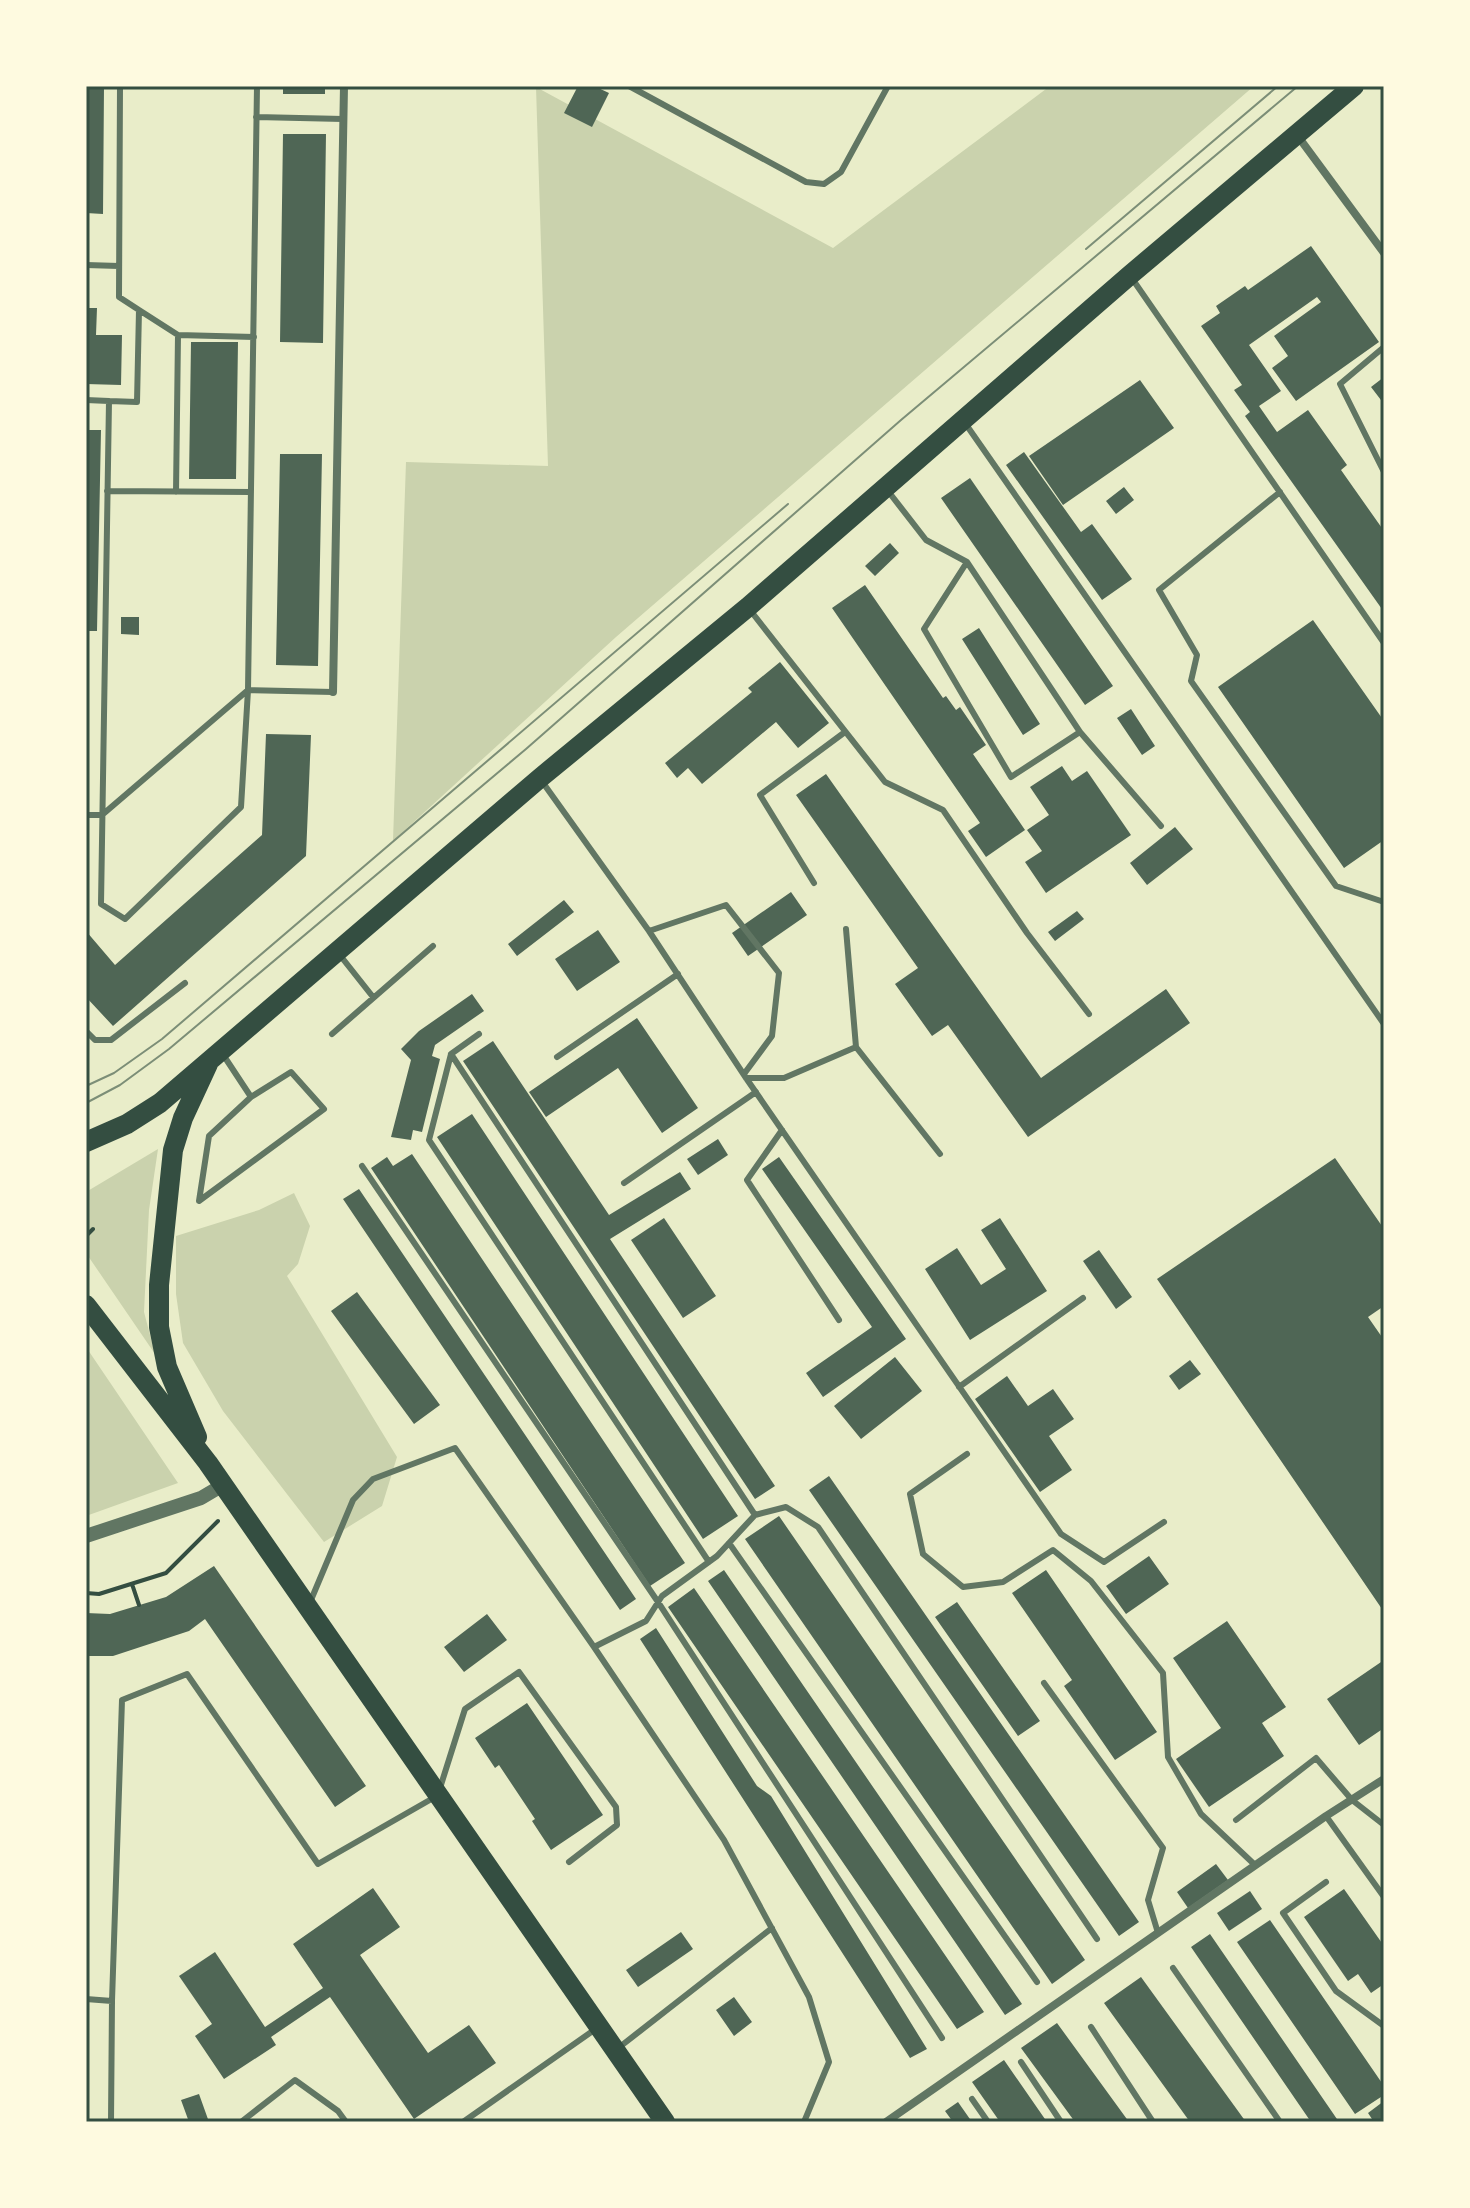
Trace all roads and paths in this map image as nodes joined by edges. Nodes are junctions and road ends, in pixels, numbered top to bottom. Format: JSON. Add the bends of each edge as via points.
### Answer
{"nodes":[{"id":1,"x":120,"y":86,"type":"edge"},
{"id":2,"x":257,"y":86,"type":"edge"},
{"id":3,"x":344,"y":86,"type":"edge"},
{"id":4,"x":629,"y":86,"type":"edge"},
{"id":5,"x":888,"y":86,"type":"edge"},
{"id":6,"x":1354,"y":86,"type":"edge"},
{"id":7,"x":256,"y":117,"type":"junction"},
{"id":8,"x":343,"y":119,"type":"junction"},
{"id":9,"x":1297,"y":135,"type":"junction"},
{"id":10,"x":1384,"y":253,"type":"edge"},
{"id":11,"x":86,"y":265,"type":"edge"},
{"id":12,"x":119,"y":266,"type":"junction"},
{"id":13,"x":1130,"y":275,"type":"junction"},
{"id":14,"x":139,"y":310,"type":"junction"},
{"id":15,"x":178,"y":335,"type":"junction"},
{"id":16,"x":254,"y":337,"type":"junction"},
{"id":17,"x":1384,"y":347,"type":"edge"},
{"id":18,"x":86,"y":400,"type":"edge"},
{"id":19,"x":109,"y":401,"type":"junction"},
{"id":20,"x":963,"y":420,"type":"junction"},
{"id":21,"x":1384,"y":472,"type":"edge"},
{"id":22,"x":886,"y":488,"type":"junction"},
{"id":23,"x":107,"y":491,"type":"junction"},
{"id":24,"x":176,"y":492,"type":"junction"},
{"id":25,"x":251,"y":492,"type":"junction"},
{"id":26,"x":1280,"y":492,"type":"junction"},
{"id":27,"x":967,"y":562,"type":"junction"},
{"id":28,"x":748,"y":607,"type":"junction"},
{"id":29,"x":1384,"y":643,"type":"edge"},
{"id":30,"x":248,"y":690,"type":"junction"},
{"id":31,"x":333,"y":692,"type":"joint"},
{"id":32,"x":845,"y":732,"type":"junction"},
{"id":33,"x":1080,"y":732,"type":"junction"},
{"id":34,"x":540,"y":778,"type":"junction"},
{"id":35,"x":86,"y":815,"type":"edge"},
{"id":36,"x":102,"y":815,"type":"junction"},
{"id":37,"x":1161,"y":826,"type":"dead end"},
{"id":38,"x":814,"y":883,"type":"dead end"},
{"id":39,"x":1384,"y":902,"type":"edge"},
{"id":40,"x":846,"y":929,"type":"dead end"},
{"id":41,"x":649,"y":931,"type":"junction"},
{"id":42,"x":433,"y":946,"type":"dead end"},
{"id":43,"x":337,"y":951,"type":"junction"},
{"id":44,"x":678,"y":974,"type":"junction"},
{"id":45,"x":185,"y":983,"type":"dead end"},
{"id":46,"x":373,"y":997,"type":"junction"},
{"id":47,"x":1089,"y":1014,"type":"dead end"},
{"id":48,"x":1384,"y":1024,"type":"edge"},
{"id":49,"x":86,"y":1031,"type":"edge"},
{"id":50,"x":332,"y":1034,"type":"dead end"},
{"id":51,"x":479,"y":1034,"type":"dead end"},
{"id":52,"x":856,"y":1047,"type":"junction"},
{"id":53,"x":216,"y":1054,"type":"junction"},
{"id":54,"x":451,"y":1054,"type":"junction"},
{"id":55,"x":557,"y":1057,"type":"dead end"},
{"id":56,"x":745,"y":1076,"type":"junction"},
{"id":57,"x":756,"y":1092,"type":"junction"},
{"id":58,"x":251,"y":1097,"type":"junction"},
{"id":59,"x":782,"y":1130,"type":"junction"},
{"id":60,"x":86,"y":1142,"type":"edge"},
{"id":61,"x":940,"y":1154,"type":"dead end"},
{"id":62,"x":362,"y":1166,"type":"dead end"},
{"id":63,"x":624,"y":1183,"type":"dead end"},
{"id":64,"x":93,"y":1229,"type":"dead end"},
{"id":65,"x":86,"y":1236,"type":"edge"},
{"id":66,"x":1083,"y":1298,"type":"dead end"},
{"id":67,"x":86,"y":1305,"type":"edge"},
{"id":68,"x":839,"y":1320,"type":"dead end"},
{"id":69,"x":959,"y":1387,"type":"junction"},
{"id":70,"x":967,"y":1454,"type":"dead end"},
{"id":71,"x":208,"y":1463,"type":"junction"},
{"id":72,"x":223,"y":1485,"type":"junction"},
{"id":73,"x":755,"y":1515,"type":"junction"},
{"id":74,"x":218,"y":1521,"type":"dead end"},
{"id":75,"x":1164,"y":1522,"type":"dead end"},
{"id":76,"x":86,"y":1536,"type":"edge"},
{"id":77,"x":729,"y":1543,"type":"junction"},
{"id":78,"x":709,"y":1562,"type":"junction"},
{"id":79,"x":132,"y":1584,"type":"junction"},
{"id":80,"x":86,"y":1593,"type":"edge"},
{"id":81,"x":658,"y":1602,"type":"junction"},
{"id":82,"x":139,"y":1605,"type":"dead end"},
{"id":83,"x":308,"y":1607,"type":"junction"},
{"id":84,"x":594,"y":1647,"type":"junction"},
{"id":85,"x":1044,"y":1683,"type":"dead end"},
{"id":86,"x":1384,"y":1779,"type":"edge"},
{"id":87,"x":438,"y":1795,"type":"junction"},
{"id":88,"x":1352,"y":1800,"type":"junction"},
{"id":89,"x":1326,"y":1816,"type":"junction"},
{"id":90,"x":1236,"y":1820,"type":"dead end"},
{"id":91,"x":1384,"y":1825,"type":"edge"},
{"id":92,"x":569,"y":1862,"type":"dead end"},
{"id":93,"x":1255,"y":1865,"type":"junction"},
{"id":94,"x":1326,"y":1882,"type":"dead end"},
{"id":95,"x":1384,"y":1897,"type":"edge"},
{"id":96,"x":772,"y":1928,"type":"junction"},
{"id":97,"x":1158,"y":1933,"type":"junction"},
{"id":98,"x":1097,"y":1939,"type":"dead end"},
{"id":99,"x":1173,"y":1968,"type":"dead end"},
{"id":100,"x":1037,"y":1982,"type":"dead end"},
{"id":101,"x":86,"y":1999,"type":"edge"},
{"id":102,"x":112,"y":2001,"type":"junction"},
{"id":103,"x":1384,"y":2026,"type":"edge"},
{"id":104,"x":599,"y":2027,"type":"junction"},
{"id":105,"x":1091,"y":2027,"type":"dead end"},
{"id":106,"x":942,"y":2038,"type":"dead end"},
{"id":107,"x":615,"y":2050,"type":"junction"},
{"id":108,"x":1021,"y":2062,"type":"dead end"},
{"id":109,"x":972,"y":2099,"type":"dead end"},
{"id":110,"x":111,"y":2122,"type":"edge"},
{"id":111,"x":241,"y":2122,"type":"edge"},
{"id":112,"x":346,"y":2122,"type":"edge"},
{"id":113,"x":463,"y":2122,"type":"edge"},
{"id":114,"x":665,"y":2122,"type":"edge"},
{"id":115,"x":804,"y":2122,"type":"edge"},
{"id":116,"x":886,"y":2122,"type":"edge"},
{"id":117,"x":988,"y":2122,"type":"edge"},
{"id":118,"x":1061,"y":2122,"type":"edge"},
{"id":119,"x":1153,"y":2122,"type":"edge"},
{"id":120,"x":1280,"y":2122,"type":"edge"}],
"edges":[{"from":1,"to":12,"type":"lane"},
{"from":2,"to":7,"type":"lane"},
{"from":3,"to":8,"type":"street"},
{"from":4,"to":5,"type":"lane","via":[[806,182],[824,184],[841,172]]},
{"from":6,"to":9,"type":"main road"},
{"from":7,"to":8,"type":"lane"},
{"from":7,"to":16,"type":"lane"},
{"from":8,"to":31,"type":"street"},
{"from":9,"to":10,"type":"street"},
{"from":9,"to":13,"type":"main road"},
{"from":11,"to":12,"type":"lane"},
{"from":12,"to":14,"type":"lane","via":[[119,297]]},
{"from":13,"to":20,"type":"main road"},
{"from":13,"to":26,"type":"lane"},
{"from":14,"to":15,"type":"lane"},
{"from":14,"to":19,"type":"lane","via":[[137,402]]},
{"from":15,"to":16,"type":"lane"},
{"from":15,"to":24,"type":"lane"},
{"from":16,"to":25,"type":"lane"},
{"from":17,"to":21,"type":"lane","via":[[1340,384]]},
{"from":18,"to":19,"type":"lane"},
{"from":19,"to":23,"type":"lane"},
{"from":20,"to":22,"type":"main road"},
{"from":20,"to":48,"type":"lane"},
{"from":22,"to":27,"type":"lane","via":[[926,540]]},
{"from":22,"to":28,"type":"main road"},
{"from":23,"to":24,"type":"lane"},
{"from":23,"to":36,"type":"lane"},
{"from":24,"to":25,"type":"lane"},
{"from":25,"to":30,"type":"lane"},
{"from":26,"to":29,"type":"lane"},
{"from":26,"to":39,"type":"lane","via":[[1159,590],[1197,655],[1191,681],[1336,886]]},
{"from":27,"to":33,"type":"lane"},
{"from":27,"to":33,"type":"lane","via":[[924,629],[1011,777]]},
{"from":28,"to":32,"type":"lane"},
{"from":28,"to":34,"type":"main road"},
{"from":30,"to":31,"type":"lane"},
{"from":30,"to":36,"type":"lane"},
{"from":30,"to":36,"type":"lane","via":[[241,807],[125,919],[101,904]]},
{"from":32,"to":38,"type":"lane","via":[[760,795]]},
{"from":32,"to":47,"type":"lane","via":[[885,782],[943,810]]},
{"from":33,"to":37,"type":"lane"},
{"from":34,"to":41,"type":"lane"},
{"from":34,"to":43,"type":"main road"},
{"from":35,"to":36,"type":"lane"},
{"from":40,"to":52,"type":"lane"},
{"from":41,"to":44,"type":"lane"},
{"from":41,"to":56,"type":"lane","via":[[726,905],[779,973],[772,1036]]},
{"from":42,"to":46,"type":"lane"},
{"from":43,"to":46,"type":"lane"},
{"from":43,"to":53,"type":"main road"},
{"from":44,"to":55,"type":"lane"},
{"from":44,"to":56,"type":"lane"},
{"from":45,"to":49,"type":"lane","via":[[111,1040],[95,1040]]},
{"from":46,"to":50,"type":"lane"},
{"from":51,"to":54,"type":"lane"},
{"from":52,"to":56,"type":"lane","via":[[784,1078]]},
{"from":52,"to":61,"type":"lane"},
{"from":53,"to":58,"type":"lane"},
{"from":53,"to":60,"type":"main road","via":[[160,1103]]},
{"from":53,"to":71,"type":"main road","via":[[173,1150],[159,1285],[159,1327],[167,1367]]},
{"from":54,"to":73,"type":"lane"},
{"from":54,"to":78,"type":"lane","via":[[429,1140]]},
{"from":56,"to":57,"type":"lane"},
{"from":57,"to":59,"type":"lane"},
{"from":57,"to":63,"type":"lane"},
{"from":58,"to":58,"type":"lane","via":[[209,1136],[199,1201],[324,1109],[291,1072]]},
{"from":59,"to":68,"type":"lane","via":[[747,1180]]},
{"from":59,"to":69,"type":"lane"},
{"from":62,"to":81,"type":"lane"},
{"from":64,"to":65,"type":"path"},
{"from":66,"to":69,"type":"lane"},
{"from":67,"to":71,"type":"main road"},
{"from":69,"to":75,"type":"lane","via":[[1061,1534],[1104,1562]]},
{"from":70,"to":93,"type":"lane","via":[[910,1494],[923,1554],[963,1587],[1003,1582],[1053,1550],[1091,1581],[1163,1673],[1168,1757],[1201,1814]]},
{"from":71,"to":72,"type":"main road"},
{"from":72,"to":76,"type":"street","via":[[201,1498]]},
{"from":72,"to":83,"type":"main road"},
{"from":73,"to":77,"type":"lane"},
{"from":73,"to":98,"type":"lane","via":[[786,1507],[818,1527]]},
{"from":74,"to":79,"type":"path","via":[[166,1573]]},
{"from":77,"to":78,"type":"lane"},
{"from":77,"to":100,"type":"lane"},
{"from":78,"to":81,"type":"lane"},
{"from":79,"to":80,"type":"path"},
{"from":79,"to":82,"type":"path"},
{"from":81,"to":84,"type":"lane","via":[[646,1621]]},
{"from":81,"to":106,"type":"lane"},
{"from":83,"to":84,"type":"lane","via":[[353,1500],[373,1479],[455,1448]]},
{"from":83,"to":87,"type":"main road"},
{"from":84,"to":96,"type":"lane","via":[[724,1840]]},
{"from":85,"to":97,"type":"lane","via":[[1163,1848],[1148,1900]]},
{"from":86,"to":88,"type":"street"},
{"from":87,"to":92,"type":"lane","via":[[465,1709],[519,1672],[616,1807],[617,1825]]},
{"from":87,"to":102,"type":"lane","via":[[318,1864],[187,1674],[122,1700]]},
{"from":87,"to":104,"type":"main road"},
{"from":88,"to":89,"type":"street"},
{"from":88,"to":90,"type":"lane","via":[[1316,1758]]},
{"from":88,"to":91,"type":"lane"},
{"from":89,"to":93,"type":"street"},
{"from":89,"to":95,"type":"lane"},
{"from":93,"to":97,"type":"street"},
{"from":94,"to":103,"type":"lane","via":[[1283,1913],[1336,1991]]},
{"from":96,"to":107,"type":"lane"},
{"from":96,"to":115,"type":"lane","via":[[809,1997],[829,2062]]},
{"from":97,"to":116,"type":"street"},
{"from":99,"to":120,"type":"lane"},
{"from":101,"to":102,"type":"lane"},
{"from":102,"to":110,"type":"lane"},
{"from":104,"to":107,"type":"main road"},
{"from":104,"to":113,"type":"lane"},
{"from":105,"to":119,"type":"lane"},
{"from":107,"to":114,"type":"main road"},
{"from":108,"to":118,"type":"lane"},
{"from":109,"to":117,"type":"lane"},
{"from":111,"to":112,"type":"lane","via":[[295,2080]]}]}
